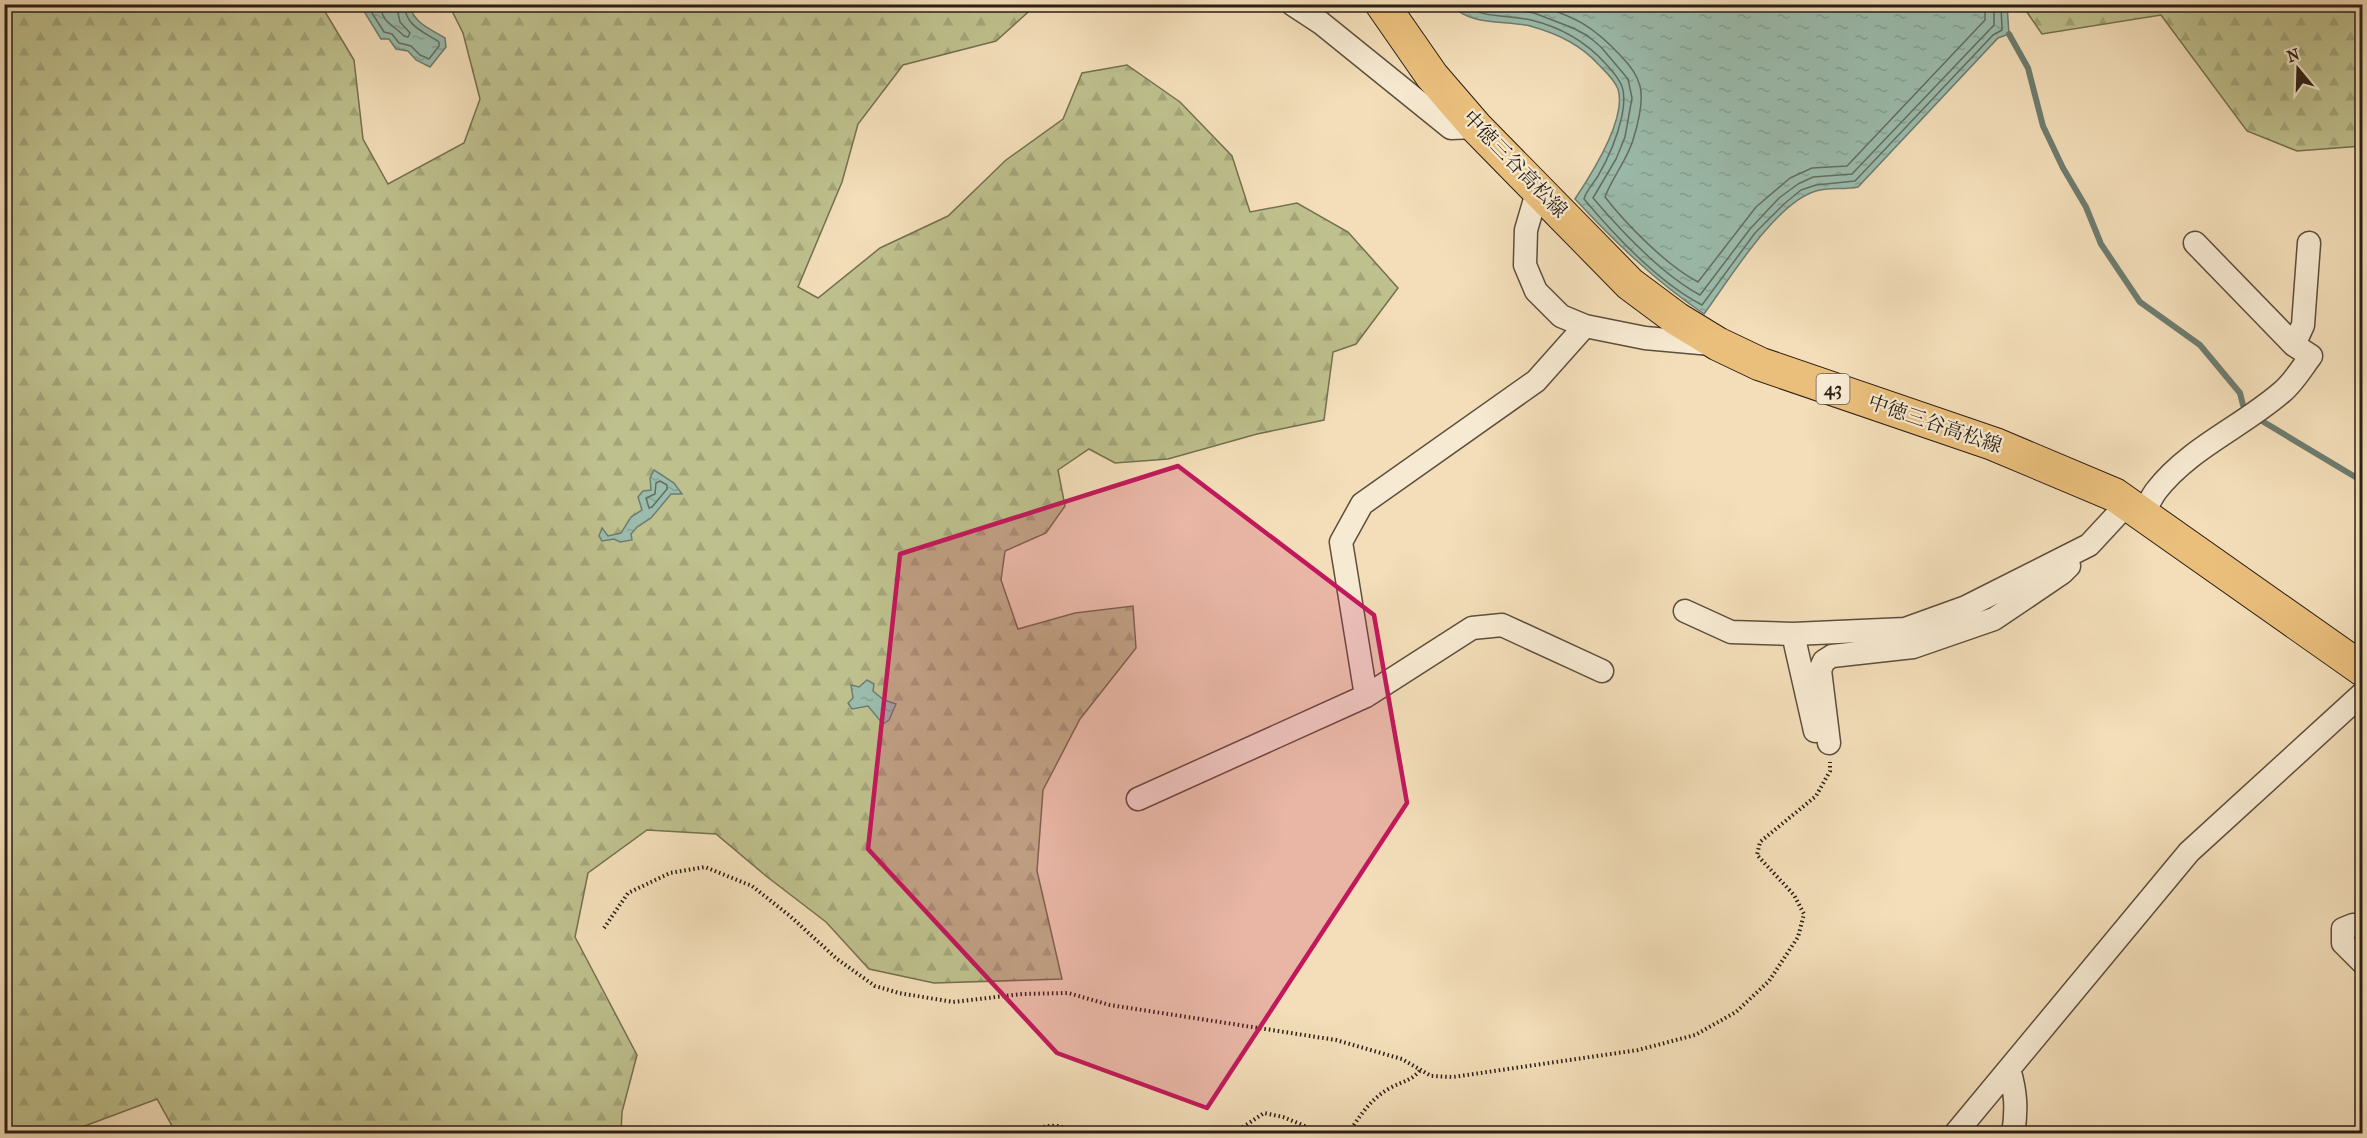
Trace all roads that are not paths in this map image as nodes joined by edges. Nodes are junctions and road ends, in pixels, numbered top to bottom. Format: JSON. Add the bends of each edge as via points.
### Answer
{"nodes":[{"id":1,"x":1292,"y":4,"type":"edge"},
{"id":2,"x":1382,"y":4,"type":"edge"},
{"id":3,"x":1476,"y":127,"type":"junction"},
{"id":4,"x":1538,"y":189,"type":"junction"},
{"id":5,"x":2195,"y":243,"type":"dead end"},
{"id":6,"x":2308,"y":243,"type":"dead end"},
{"id":7,"x":1585,"y":326,"type":"junction"},
{"id":8,"x":1718,"y":344,"type":"junction"},
{"id":9,"x":2294,"y":345,"type":"junction"},
{"id":10,"x":2134,"y":509,"type":"junction"},
{"id":11,"x":2089,"y":545,"type":"junction"},
{"id":12,"x":1685,"y":611,"type":"dead end"},
{"id":13,"x":1794,"y":634,"type":"junction"},
{"id":14,"x":2362,"y":669,"type":"edge"},
{"id":15,"x":1602,"y":671,"type":"dead end"},
{"id":16,"x":2362,"y":694,"type":"edge"},
{"id":17,"x":1366,"y":696,"type":"junction"},
{"id":18,"x":1138,"y":799,"type":"dead end"},
{"id":19,"x":2362,"y":926,"type":"edge"},
{"id":20,"x":2362,"y":962,"type":"edge"},
{"id":21,"x":2009,"y":1069,"type":"junction"},
{"id":22,"x":1955,"y":1134,"type":"edge"},
{"id":23,"x":2013,"y":1134,"type":"edge"}],
"edges":[{"from":1,"to":3,"type":"street","via":[[1451,128]]},
{"from":2,"to":3,"type":"main road","name":"中徳三谷高松線","number":"43","via":[[1432,76]]},
{"from":3,"to":4,"type":"main road","name":"中徳三谷高松線","number":"43"},
{"from":4,"to":7,"type":"street","via":[[1526,230],[1525,265],[1536,291],[1561,316]]},
{"from":4,"to":8,"type":"main road","name":"中徳三谷高松線","number":"43","via":[[1630,284]]},
{"from":5,"to":9,"type":"street"},
{"from":6,"to":9,"type":"street","via":[[2303,325]]},
{"from":7,"to":8,"type":"street","via":[[1645,338]]},
{"from":7,"to":17,"type":"street","via":[[1536,381],[1362,504],[1341,542]]},
{"from":8,"to":10,"type":"main road","name":"中徳三谷高松線","number":"43","via":[[1760,364],[1994,444],[2115,495]]},
{"from":9,"to":10,"type":"street","via":[[2311,356],[2284,391],[2179,466]]},
{"from":10,"to":11,"type":"street"},
{"from":10,"to":14,"type":"main road","name":"中徳三谷高松線","number":"43"},
{"from":11,"to":13,"type":"street","via":[[1966,607],[1905,629]]},
{"from":11,"to":13,"type":"street","via":[[2062,573],[1994,619],[1913,647],[1845,653],[1824,661],[1820,670],[1829,743],[1817,736],[1813,727]]},
{"from":12,"to":13,"type":"street","via":[[1731,632]]},
{"from":15,"to":17,"type":"street","via":[[1502,625],[1472,628]]},
{"from":16,"to":21,"type":"street","via":[[2190,852]]},
{"from":17,"to":18,"type":"street"},
{"from":19,"to":20,"type":"street","via":[[2343,929],[2343,943]]},
{"from":21,"to":22,"type":"street"},
{"from":21,"to":23,"type":"street","via":[[2016,1091]]}]}
